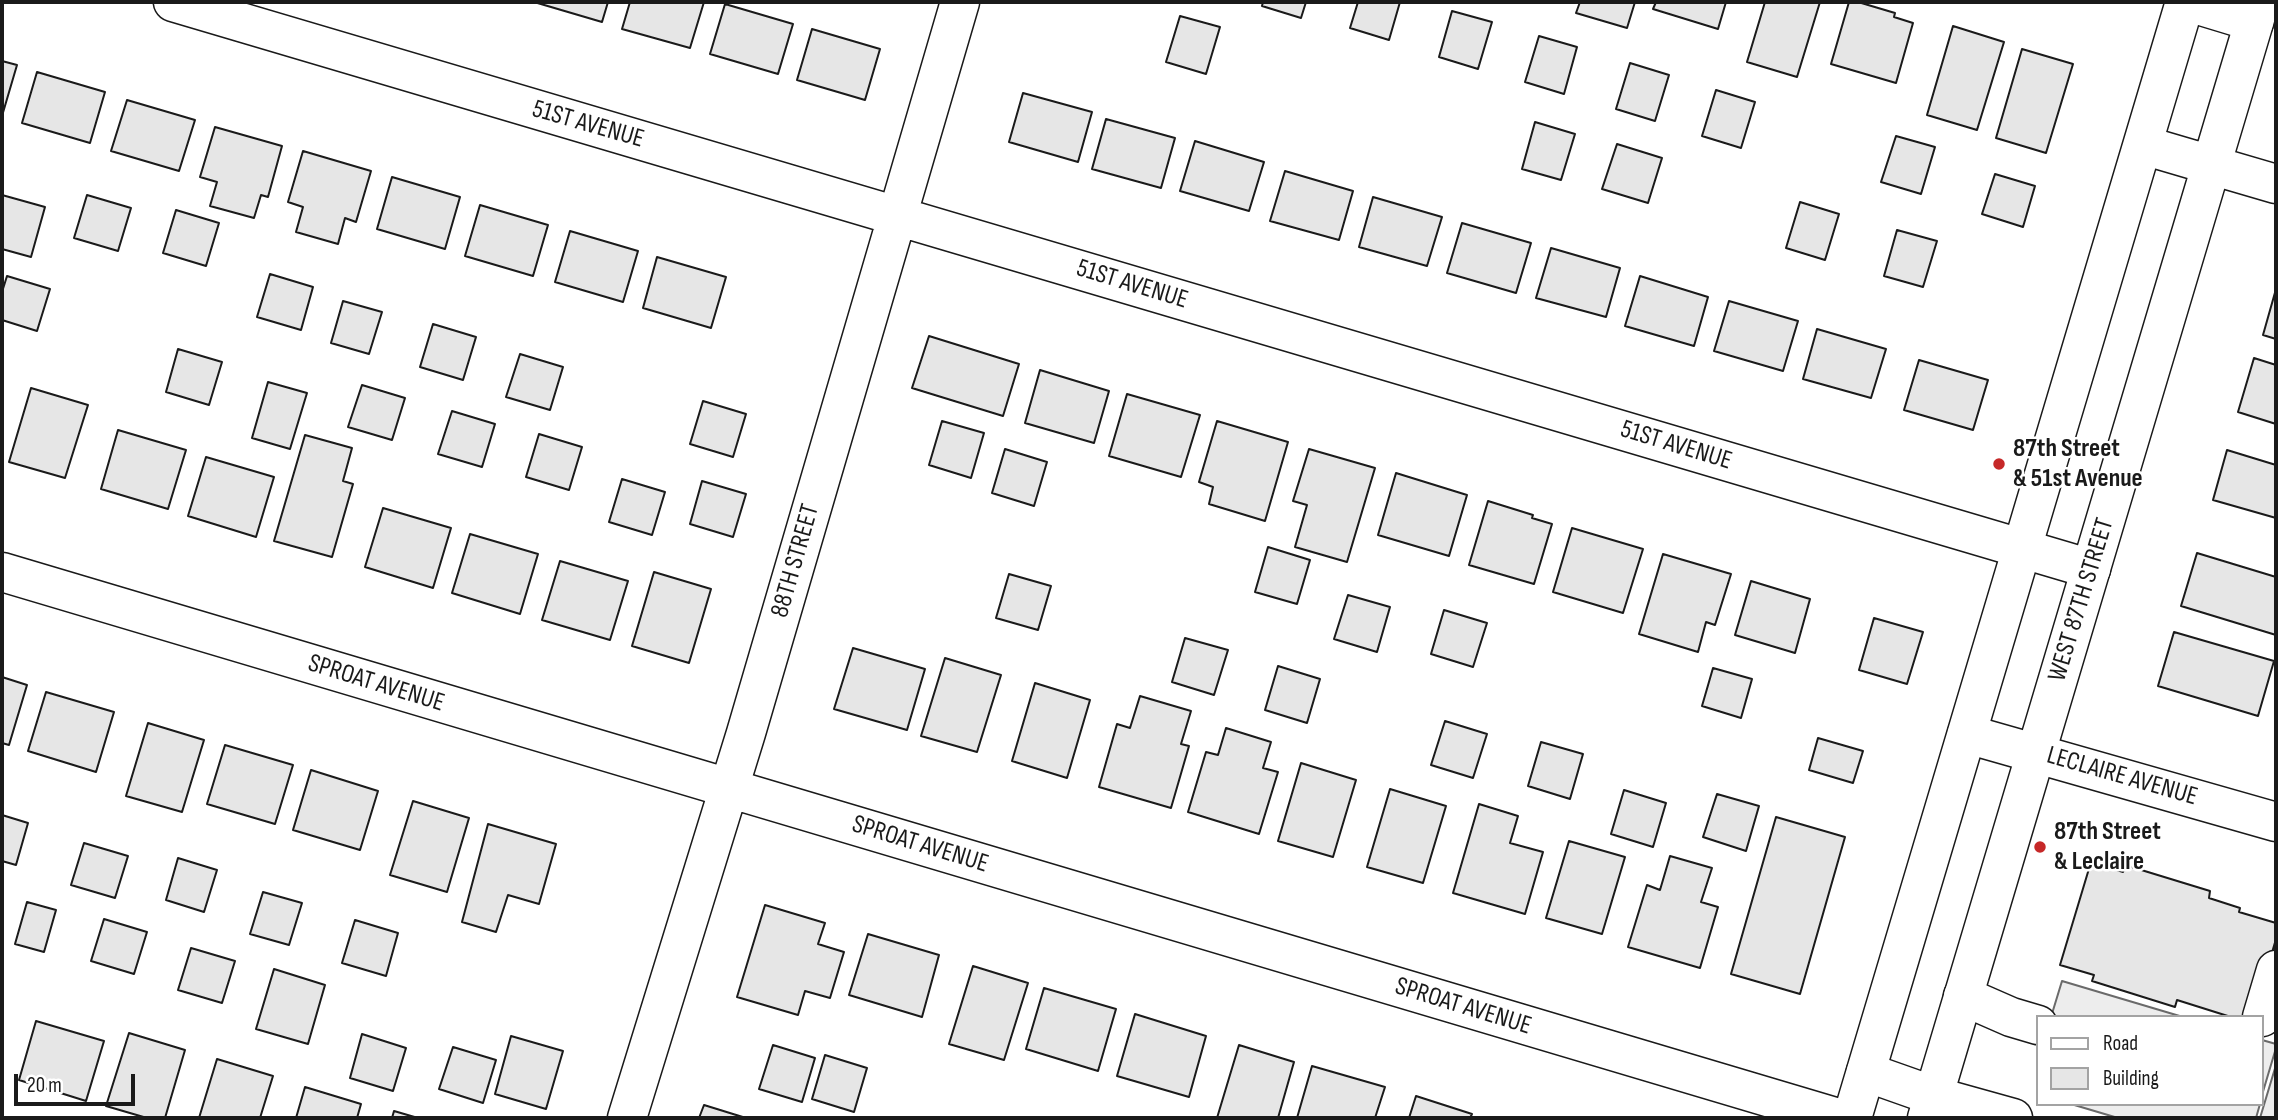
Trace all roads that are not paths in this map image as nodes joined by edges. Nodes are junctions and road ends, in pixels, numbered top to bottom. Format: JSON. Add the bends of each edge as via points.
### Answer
{"nodes":[{"id":1,"x":173,"y":2,"type":"edge"},
{"id":2,"x":960,"y":2,"type":"edge"},
{"id":3,"x":2187,"y":2,"type":"edge"},
{"id":4,"x":2258,"y":12,"type":"edge"},
{"id":5,"x":2143,"y":145,"type":"junction"},
{"id":6,"x":2211,"y":165,"type":"junction"},
{"id":7,"x":2276,"y":184,"type":"edge"},
{"id":8,"x":898,"y":216,"type":"junction"},
{"id":9,"x":2022,"y":549,"type":"junction"},
{"id":10,"x":2091,"y":569,"type":"junction"},
{"id":11,"x":2,"y":572,"type":"edge"},
{"id":12,"x":1967,"y":734,"type":"junction"},
{"id":13,"x":2036,"y":753,"type":"junction"},
{"id":14,"x":729,"y":789,"type":"junction"},
{"id":15,"x":2276,"y":821,"type":"edge"},
{"id":16,"x":2276,"y":970,"type":"edge"},
{"id":17,"x":1963,"y":996,"type":"junction"},
{"id":18,"x":2263,"y":1015,"type":"edge"},
{"id":19,"x":2036,"y":1024,"type":"edge"},
{"id":20,"x":1867,"y":1072,"type":"junction"},
{"id":21,"x":1930,"y":1107,"type":"edge"},
{"id":22,"x":627,"y":1118,"type":"edge"},
{"id":23,"x":1838,"y":1118,"type":"edge"},
{"id":24,"x":1852,"y":1118,"type":"edge"},
{"id":25,"x":2013,"y":1118,"type":"edge"}],
"edges":[{"from":1,"to":8,"type":"street","name":"51ST AVENUE"},
{"from":2,"to":8,"type":"street","name":"88TH STREET"},
{"from":3,"to":4,"type":"street"},
{"from":3,"to":5,"type":"street"},
{"from":4,"to":6,"type":"street","name":"WEST 87TH STREET"},
{"from":5,"to":6,"type":"street"},
{"from":5,"to":9,"type":"street"},
{"from":6,"to":7,"type":"street"},
{"from":6,"to":10,"type":"street","name":"WEST 87TH STREET"},
{"from":8,"to":9,"type":"street","name":"51ST AVENUE"},
{"from":8,"to":14,"type":"street","name":"88TH STREET"},
{"from":9,"to":10,"type":"street","name":"51ST AVENUE"},
{"from":9,"to":12,"type":"street"},
{"from":10,"to":13,"type":"street","name":"WEST 87TH STREET"},
{"from":11,"to":14,"type":"street","name":"SPROAT AVENUE"},
{"from":12,"to":13,"type":"street","name":"LECLAIRE AVENUE"},
{"from":12,"to":20,"type":"street"},
{"from":13,"to":15,"type":"street","name":"LECLAIRE AVENUE"},
{"from":13,"to":17,"type":"street","name":"WEST 87TH STREET"},
{"from":14,"to":22,"type":"street","name":"88TH STREET"},
{"from":14,"to":23,"type":"street","name":"SPROAT AVENUE"},
{"from":16,"to":18,"type":"street"},
{"from":17,"to":19,"type":"street"},
{"from":17,"to":21,"type":"street","name":"WEST 87TH STREET"},
{"from":20,"to":21,"type":"street"},
{"from":20,"to":24,"type":"street"},
{"from":21,"to":25,"type":"street"}]}
